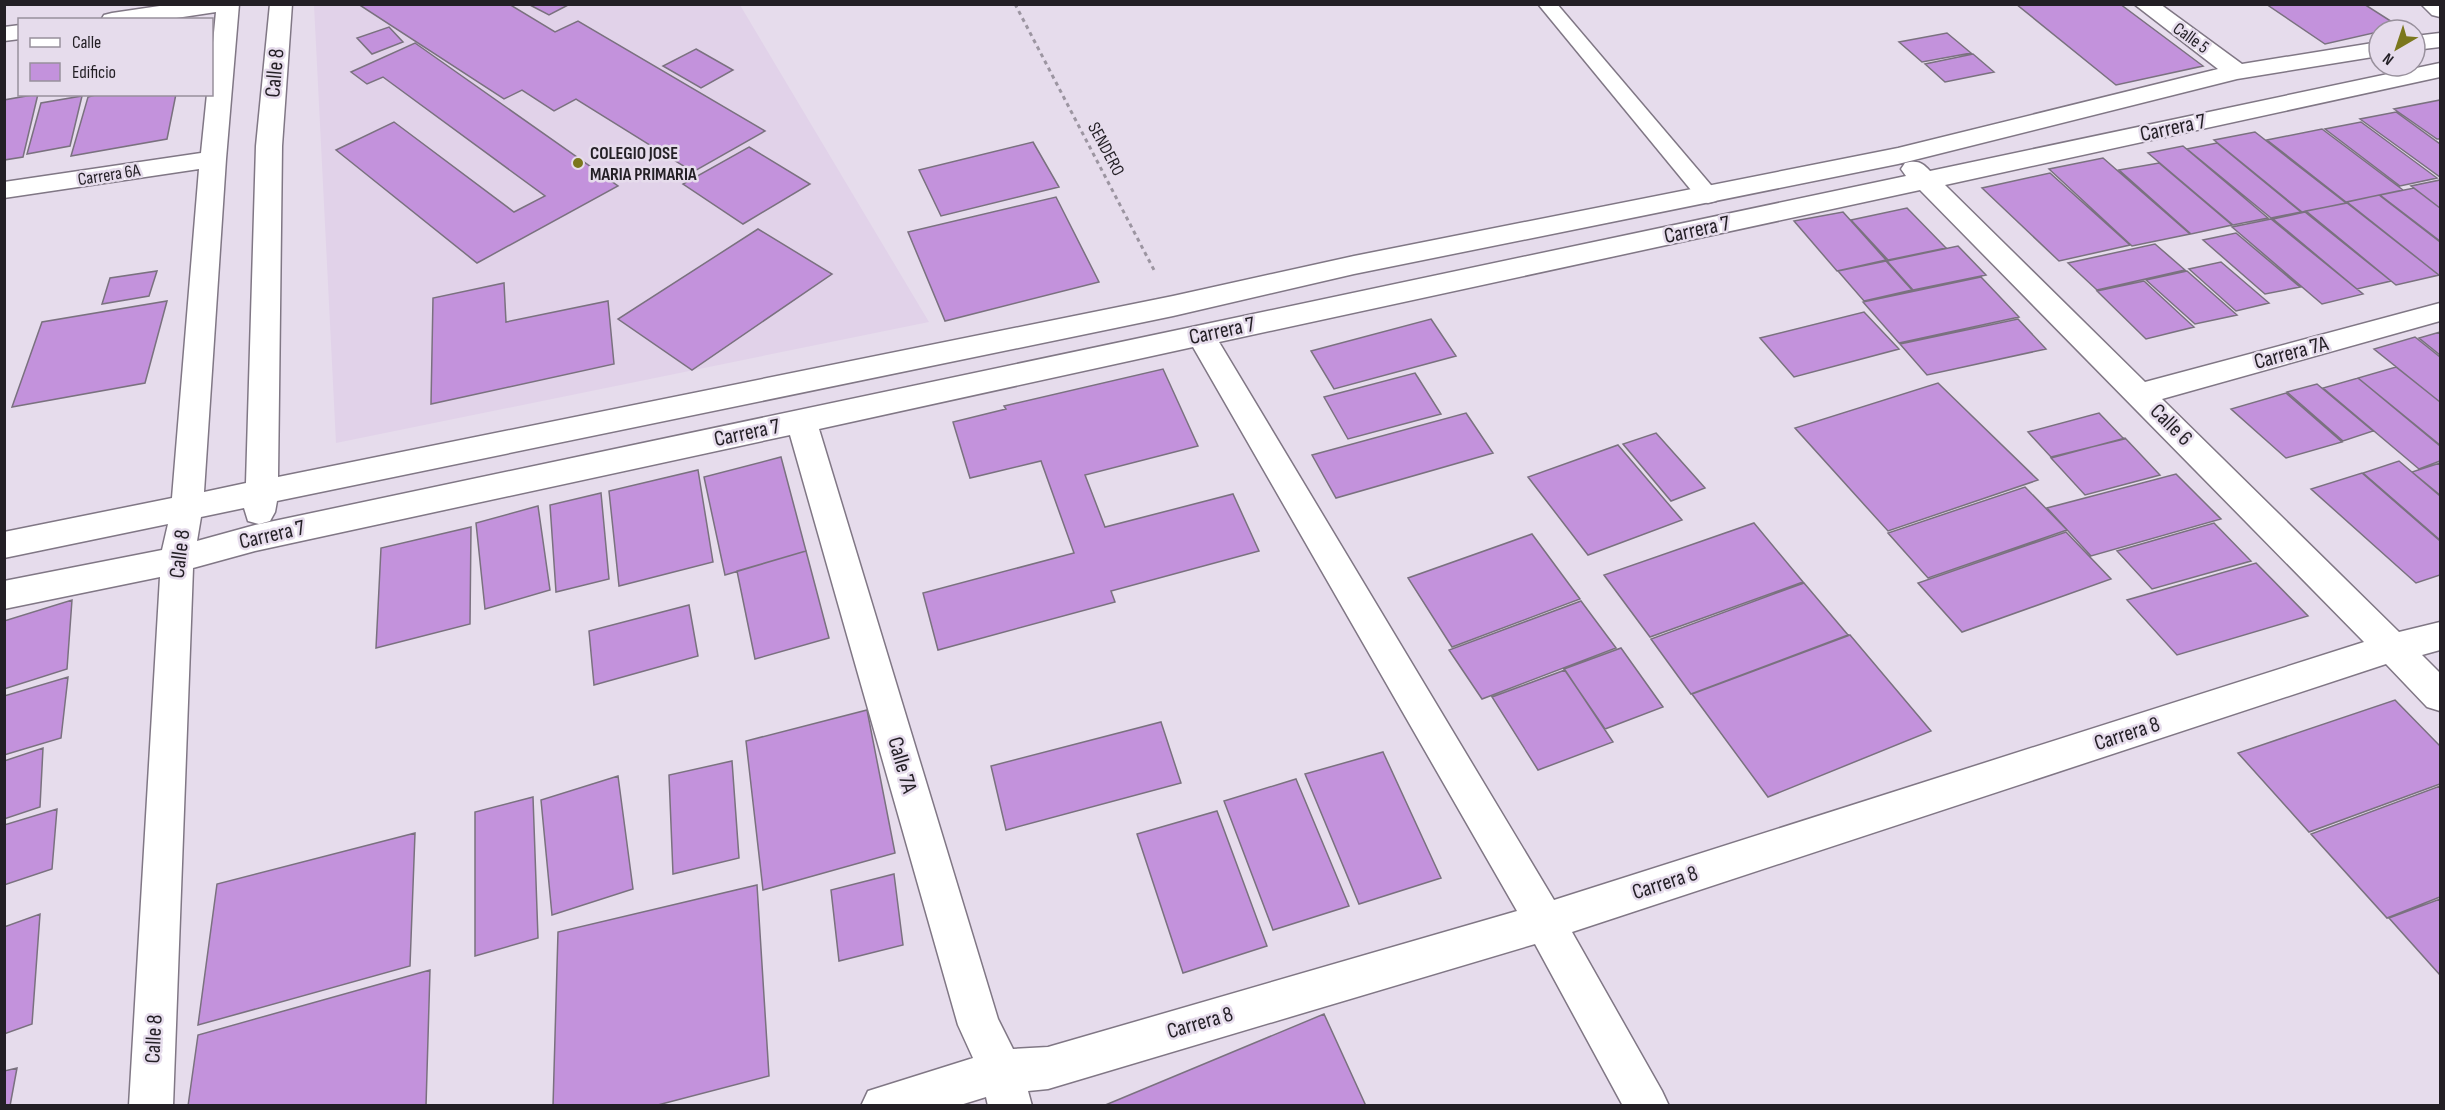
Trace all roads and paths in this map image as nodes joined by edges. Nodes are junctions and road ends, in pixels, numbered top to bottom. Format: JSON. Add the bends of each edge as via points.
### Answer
{"nodes":[{"id":1,"x":226,"y":4,"type":"edge"},
{"id":2,"x":281,"y":4,"type":"edge"},
{"id":3,"x":1015,"y":4,"type":"edge"},
{"id":4,"x":1547,"y":4,"type":"edge"},
{"id":5,"x":2145,"y":4,"type":"edge"},
{"id":6,"x":2432,"y":4,"type":"edge"},
{"id":7,"x":2440,"y":10,"type":"edge"},
{"id":8,"x":126,"y":18,"type":"edge"},
{"id":9,"x":2367,"y":51,"type":"edge"},
{"id":10,"x":2440,"y":70,"type":"edge"},
{"id":11,"x":2237,"y":72,"type":"junction"},
{"id":12,"x":1899,"y":156,"type":"junction"},
{"id":13,"x":213,"y":159,"type":"junction"},
{"id":14,"x":1928,"y":181,"type":"junction"},
{"id":15,"x":4,"y":190,"type":"edge"},
{"id":16,"x":1708,"y":195,"type":"junction"},
{"id":17,"x":1173,"y":306,"type":"junction"},
{"id":18,"x":2440,"y":312,"type":"edge"},
{"id":19,"x":1201,"y":336,"type":"junction"},
{"id":20,"x":2141,"y":394,"type":"junction"},
{"id":21,"x":801,"y":421,"type":"junction"},
{"id":22,"x":262,"y":492,"type":"junction"},
{"id":23,"x":187,"y":507,"type":"junction"},
{"id":24,"x":255,"y":538,"type":"junction"},
{"id":25,"x":4,"y":545,"type":"edge"},
{"id":26,"x":177,"y":560,"type":"junction"},
{"id":27,"x":4,"y":595,"type":"edge"},
{"id":28,"x":2440,"y":636,"type":"edge"},
{"id":29,"x":2392,"y":648,"type":"junction"},
{"id":30,"x":2440,"y":696,"type":"edge"},
{"id":31,"x":1545,"y":922,"type":"junction"},
{"id":32,"x":1005,"y":1088,"type":"edge"},
{"id":33,"x":151,"y":1106,"type":"edge"},
{"id":34,"x":883,"y":1106,"type":"edge"},
{"id":35,"x":1647,"y":1106,"type":"edge"}],
"edges":[{"from":1,"to":8,"type":"street"},
{"from":1,"to":13,"type":"street","name":"Calle 8"},
{"from":2,"to":22,"type":"street","name":"Calle 8","via":[[269,146]]},
{"from":3,"to":17,"type":"path","name":"SENDERO"},
{"from":4,"to":16,"type":"lane"},
{"from":5,"to":11,"type":"street","name":"Calle 5"},
{"from":6,"to":7,"type":"street"},
{"from":9,"to":11,"type":"street","name":"Carrera 7"},
{"from":10,"to":14,"type":"street","name":"Carrera 7"},
{"from":11,"to":12,"type":"street","name":"Carrera 7"},
{"from":12,"to":14,"type":"street","name":"Calle 6"},
{"from":12,"to":16,"type":"street","name":"Carrera 7"},
{"from":13,"to":15,"type":"street","name":"Carrera 6A"},
{"from":13,"to":23,"type":"street","name":"Calle 8"},
{"from":14,"to":19,"type":"street","name":"Carrera 7"},
{"from":14,"to":20,"type":"street","name":"Calle 6"},
{"from":16,"to":17,"type":"street","name":"Carrera 7","via":[[1354,265]]},
{"from":17,"to":22,"type":"street","name":"Carrera 7"},
{"from":18,"to":20,"type":"street","name":"Carrera 7A"},
{"from":19,"to":21,"type":"street","name":"Carrera 7"},
{"from":19,"to":31,"type":"street"},
{"from":20,"to":29,"type":"street","name":"Calle 6"},
{"from":21,"to":24,"type":"street","name":"Carrera 7"},
{"from":21,"to":32,"type":"street","name":"Calle 7A","via":[[978,1025]]},
{"from":22,"to":23,"type":"street","name":"Carrera 7"},
{"from":22,"to":24,"type":"street","name":"Calle 8"},
{"from":23,"to":25,"type":"street","name":"Carrera 7"},
{"from":23,"to":26,"type":"street","name":"Calle 8"},
{"from":24,"to":26,"type":"street","name":"Carrera 7"},
{"from":26,"to":27,"type":"street","name":"Carrera 7"},
{"from":26,"to":33,"type":"street","name":"Calle 8"},
{"from":28,"to":29,"type":"street","name":"Carrera 8"},
{"from":29,"to":30,"type":"street","name":"Calle 6"},
{"from":29,"to":31,"type":"street","name":"Carrera 8"},
{"from":31,"to":32,"type":"street","name":"Carrera 8","via":[[1048,1068]]},
{"from":31,"to":35,"type":"street"},
{"from":32,"to":34,"type":"street","name":"Carrera 8"}]}
